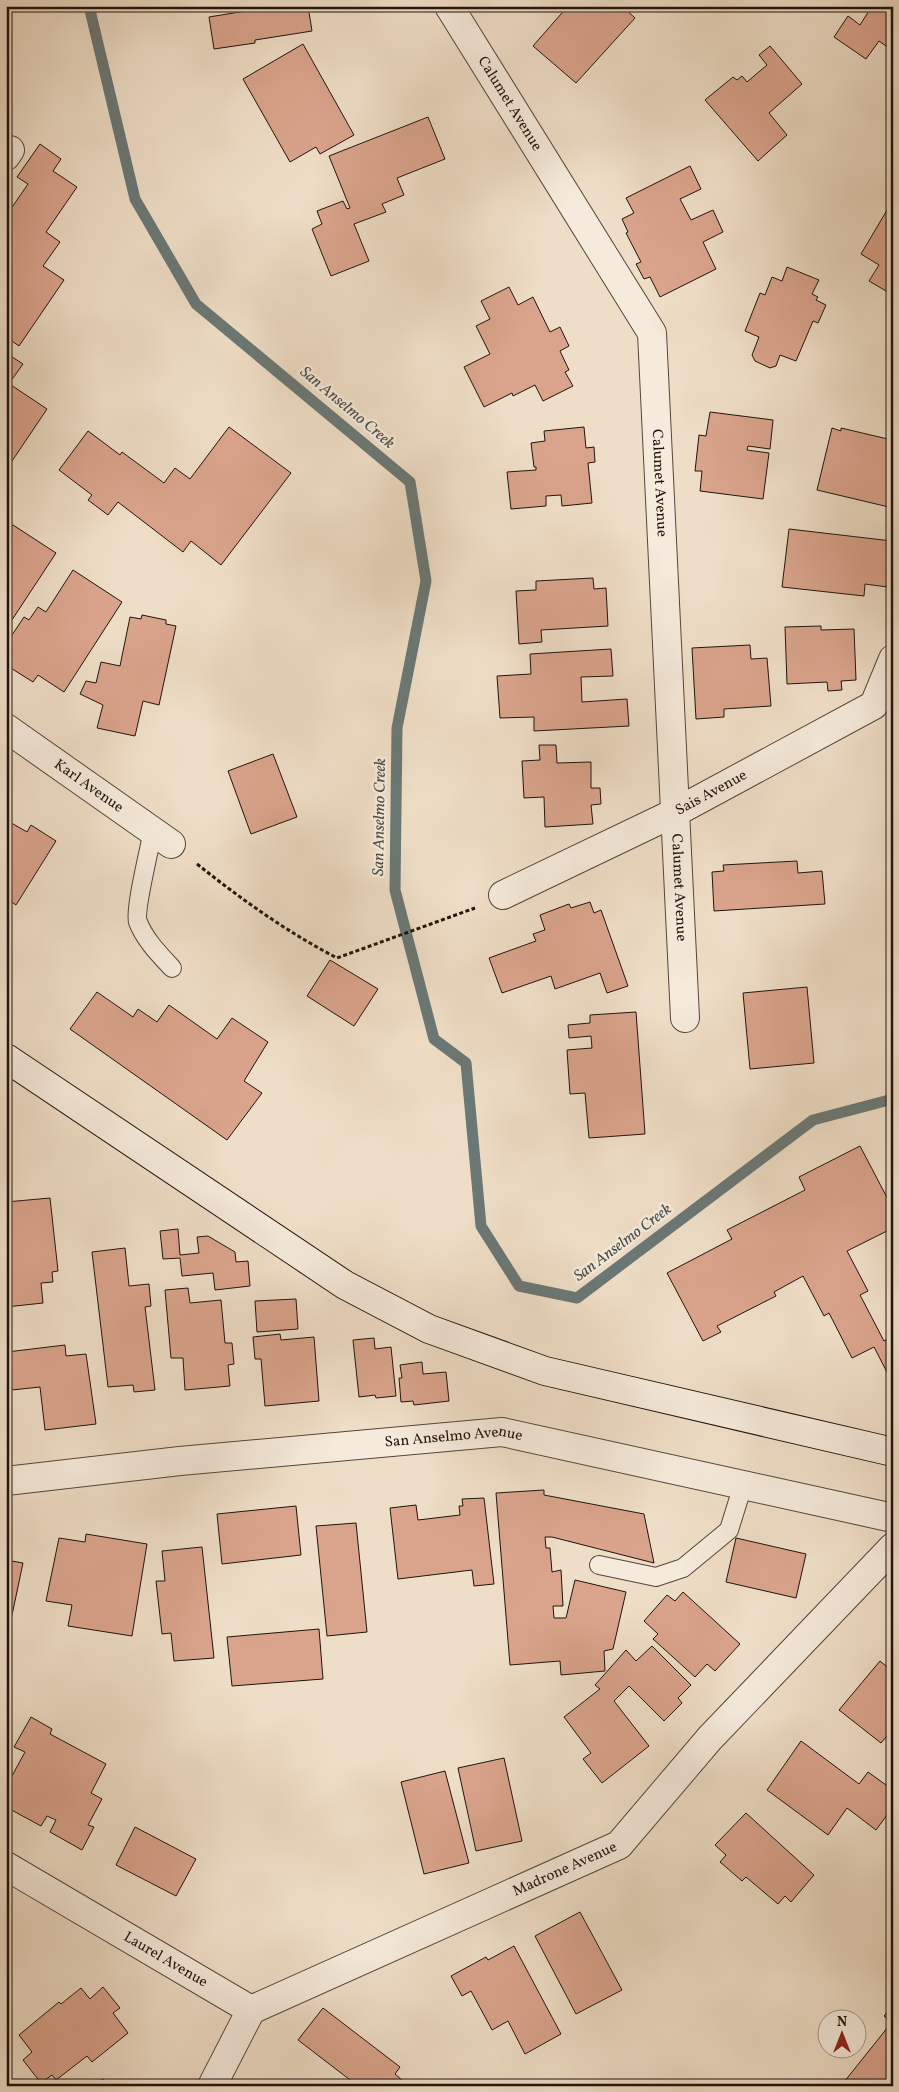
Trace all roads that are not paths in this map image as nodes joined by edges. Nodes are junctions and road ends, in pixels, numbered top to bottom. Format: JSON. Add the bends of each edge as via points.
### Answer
{"nodes":[{"id":1,"x":449,"y":6,"type":"edge"},
{"id":2,"x":893,"y":659,"type":"edge"},
{"id":3,"x":6,"y":728,"type":"edge"},
{"id":4,"x":674,"y":813,"type":"junction"},
{"id":5,"x":162,"y":838,"type":"joint"},
{"id":6,"x":491,"y":901,"type":"road end"},
{"id":7,"x":172,"y":968,"type":"dead end"},
{"id":8,"x":685,"y":1018,"type":"dead end"},
{"id":9,"x":6,"y":1058,"type":"edge"},
{"id":10,"x":893,"y":1452,"type":"edge"},
{"id":11,"x":6,"y":1480,"type":"edge"},
{"id":12,"x":743,"y":1485,"type":"junction"},
{"id":13,"x":893,"y":1518,"type":"edge"},
{"id":14,"x":893,"y":1548,"type":"edge"},
{"id":15,"x":598,"y":1565,"type":"dead end"},
{"id":16,"x":6,"y":1866,"type":"edge"},
{"id":17,"x":251,"y":2010,"type":"junction"},
{"id":18,"x":212,"y":2086,"type":"edge"}],
"edges":[{"from":1,"to":4,"type":"street","name":"Calumet Avenue","via":[[652,333]]},
{"from":2,"to":4,"type":"street","name":"Sais Avenue","via":[[874,705]]},
{"from":3,"to":5,"type":"street","name":"Karl Avenue"},
{"from":4,"to":6,"type":"street","name":"Sais Avenue"},
{"from":4,"to":8,"type":"street","name":"Calumet Avenue"},
{"from":5,"to":7,"type":"lane","via":[[143,877],[137,920],[151,946]]},
{"from":9,"to":10,"type":"street","via":[[345,1285],[429,1329],[545,1371]]},
{"from":11,"to":12,"type":"street","name":"San Anselmo Avenue","via":[[502,1432]]},
{"from":12,"to":13,"type":"street","name":"San Anselmo Avenue"},
{"from":12,"to":15,"type":"lane","via":[[729,1530],[683,1568],[656,1577]]},
{"from":14,"to":17,"type":"street","name":"Madrone Avenue","via":[[710,1738],[619,1846]]},
{"from":16,"to":17,"type":"street","name":"Laurel Avenue"},
{"from":17,"to":18,"type":"street"}]}
